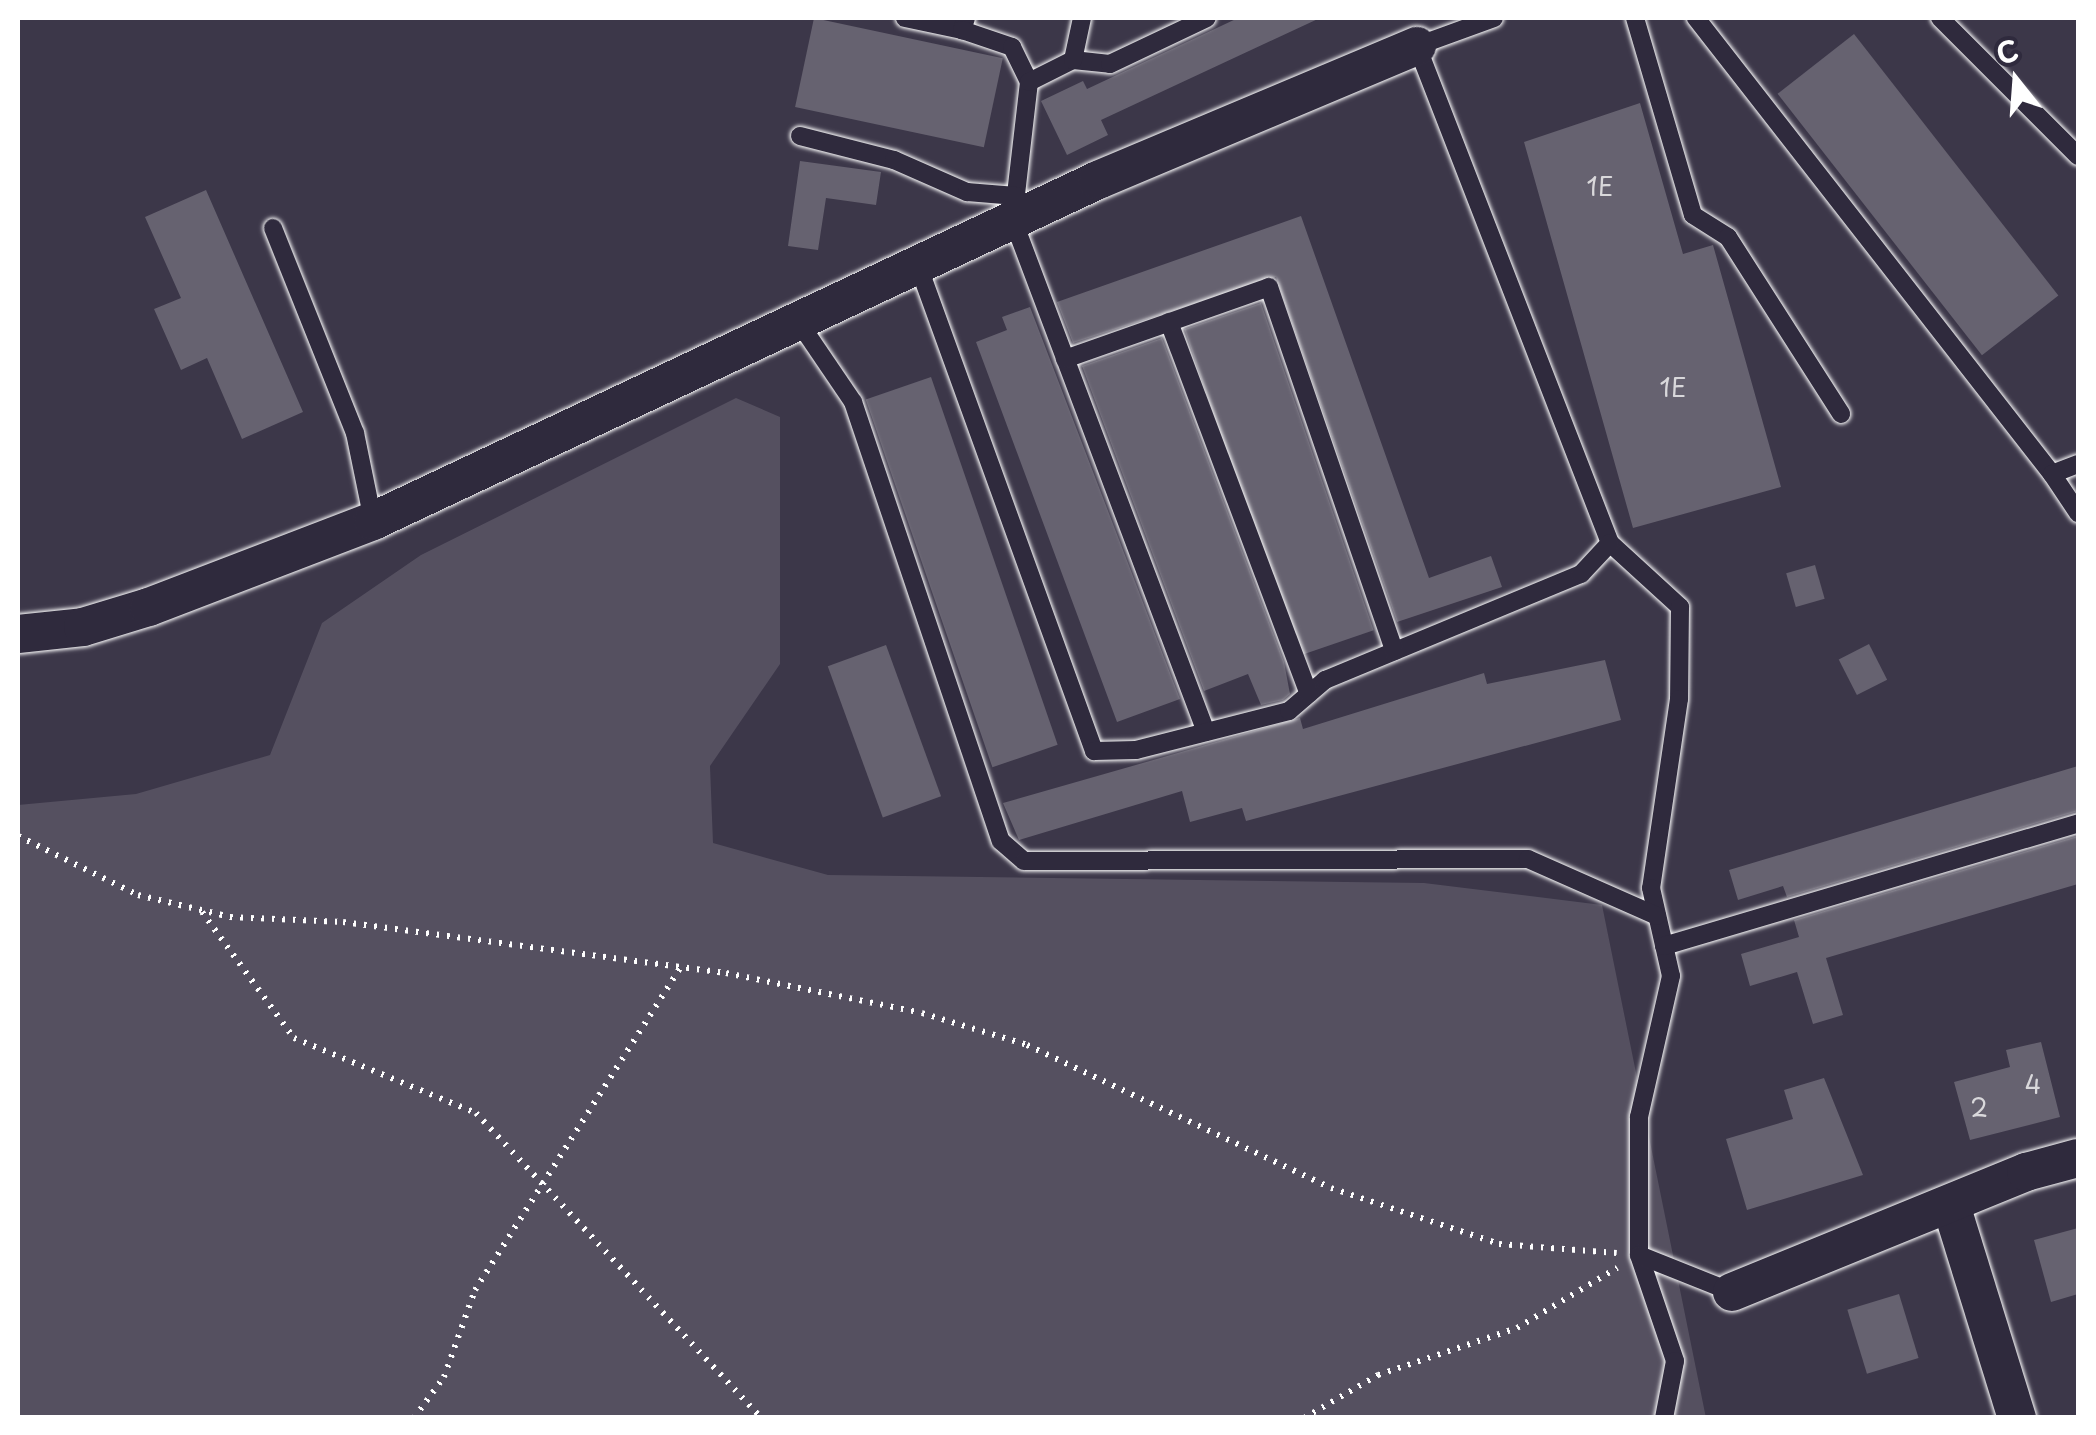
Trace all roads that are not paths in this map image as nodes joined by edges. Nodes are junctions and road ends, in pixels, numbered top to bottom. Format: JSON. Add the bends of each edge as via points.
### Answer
{"nodes":[{"id":1,"x":906,"y":18,"type":"edge"},
{"id":2,"x":1082,"y":18,"type":"edge"},
{"id":3,"x":1208,"y":18,"type":"edge"},
{"id":4,"x":1634,"y":18,"type":"edge"},
{"id":5,"x":1696,"y":18,"type":"edge"},
{"id":6,"x":1940,"y":18,"type":"edge"},
{"id":7,"x":1482,"y":20,"type":"edge"},
{"id":8,"x":964,"y":24,"type":"edge"},
{"id":9,"x":1416,"y":46,"type":"junction"},
{"id":10,"x":1073,"y":60,"type":"junction"},
{"id":11,"x":1029,"y":82,"type":"junction"},
{"id":12,"x":800,"y":136,"type":"dead end"},
{"id":13,"x":2078,"y":156,"type":"edge"},
{"id":14,"x":1014,"y":208,"type":"junction"},
{"id":15,"x":273,"y":228,"type":"dead end"},
{"id":16,"x":918,"y":265,"type":"junction"},
{"id":17,"x":798,"y":321,"type":"junction"},
{"id":18,"x":1169,"y":322,"type":"junction"},
{"id":19,"x":1065,"y":359,"type":"junction"},
{"id":20,"x":1841,"y":414,"type":"dead end"},
{"id":21,"x":2078,"y":464,"type":"edge"},
{"id":22,"x":2052,"y":474,"type":"junction"},
{"id":23,"x":2078,"y":512,"type":"edge"},
{"id":24,"x":373,"y":521,"type":"junction"},
{"id":25,"x":1610,"y":544,"type":"junction"},
{"id":26,"x":18,"y":634,"type":"edge"},
{"id":27,"x":1394,"y":651,"type":"junction"},
{"id":28,"x":1309,"y":694,"type":"junction"},
{"id":29,"x":1206,"y":732,"type":"junction"},
{"id":30,"x":2078,"y":823,"type":"edge"},
{"id":31,"x":1658,"y":916,"type":"junction"},
{"id":32,"x":1664,"y":946,"type":"junction"},
{"id":33,"x":2078,"y":1158,"type":"edge"},
{"id":34,"x":1951,"y":1205,"type":"junction"},
{"id":35,"x":1639,"y":1255,"type":"junction"},
{"id":36,"x":1732,"y":1292,"type":"joint"},
{"id":37,"x":1664,"y":1418,"type":"edge"},
{"id":38,"x":2017,"y":1418,"type":"edge"}],
"edges":[{"from":1,"to":8,"type":"lane"},
{"from":2,"to":10,"type":"lane"},
{"from":3,"to":10,"type":"lane","via":[[1110,64]]},
{"from":4,"to":20,"type":"lane","via":[[1694,215],[1728,237]]},
{"from":5,"to":22,"type":"lane"},
{"from":6,"to":13,"type":"lane"},
{"from":7,"to":9,"type":"lane"},
{"from":8,"to":11,"type":"lane","via":[[1012,47]]},
{"from":9,"to":14,"type":"street"},
{"from":9,"to":25,"type":"lane"},
{"from":10,"to":11,"type":"lane"},
{"from":11,"to":14,"type":"lane"},
{"from":12,"to":14,"type":"lane","via":[[894,160]]},
{"from":14,"to":16,"type":"street"},
{"from":14,"to":19,"type":"lane"},
{"from":15,"to":24,"type":"lane","via":[[355,433]]},
{"from":16,"to":17,"type":"street"},
{"from":16,"to":29,"type":"lane","via":[[1094,752]]},
{"from":17,"to":24,"type":"street"},
{"from":17,"to":31,"type":"lane","via":[[853,402],[1001,841],[1024,862],[1528,859]]},
{"from":18,"to":19,"type":"lane"},
{"from":18,"to":27,"type":"lane","via":[[1269,287]]},
{"from":18,"to":28,"type":"lane"},
{"from":19,"to":29,"type":"lane"},
{"from":21,"to":22,"type":"lane"},
{"from":22,"to":23,"type":"lane"},
{"from":24,"to":26,"type":"street","via":[[149,607],[83,627]]},
{"from":25,"to":27,"type":"lane","via":[[1580,574]]},
{"from":25,"to":31,"type":"lane","via":[[1680,607],[1679,699],[1651,888]]},
{"from":27,"to":28,"type":"lane"},
{"from":28,"to":29,"type":"lane","via":[[1289,710]]},
{"from":30,"to":32,"type":"lane"},
{"from":31,"to":32,"type":"lane"},
{"from":32,"to":35,"type":"lane","via":[[1671,976],[1639,1116]]},
{"from":33,"to":34,"type":"street"},
{"from":34,"to":36,"type":"street"},
{"from":34,"to":38,"type":"street"},
{"from":35,"to":36,"type":"lane"},
{"from":35,"to":37,"type":"lane","via":[[1675,1361]]}]}
